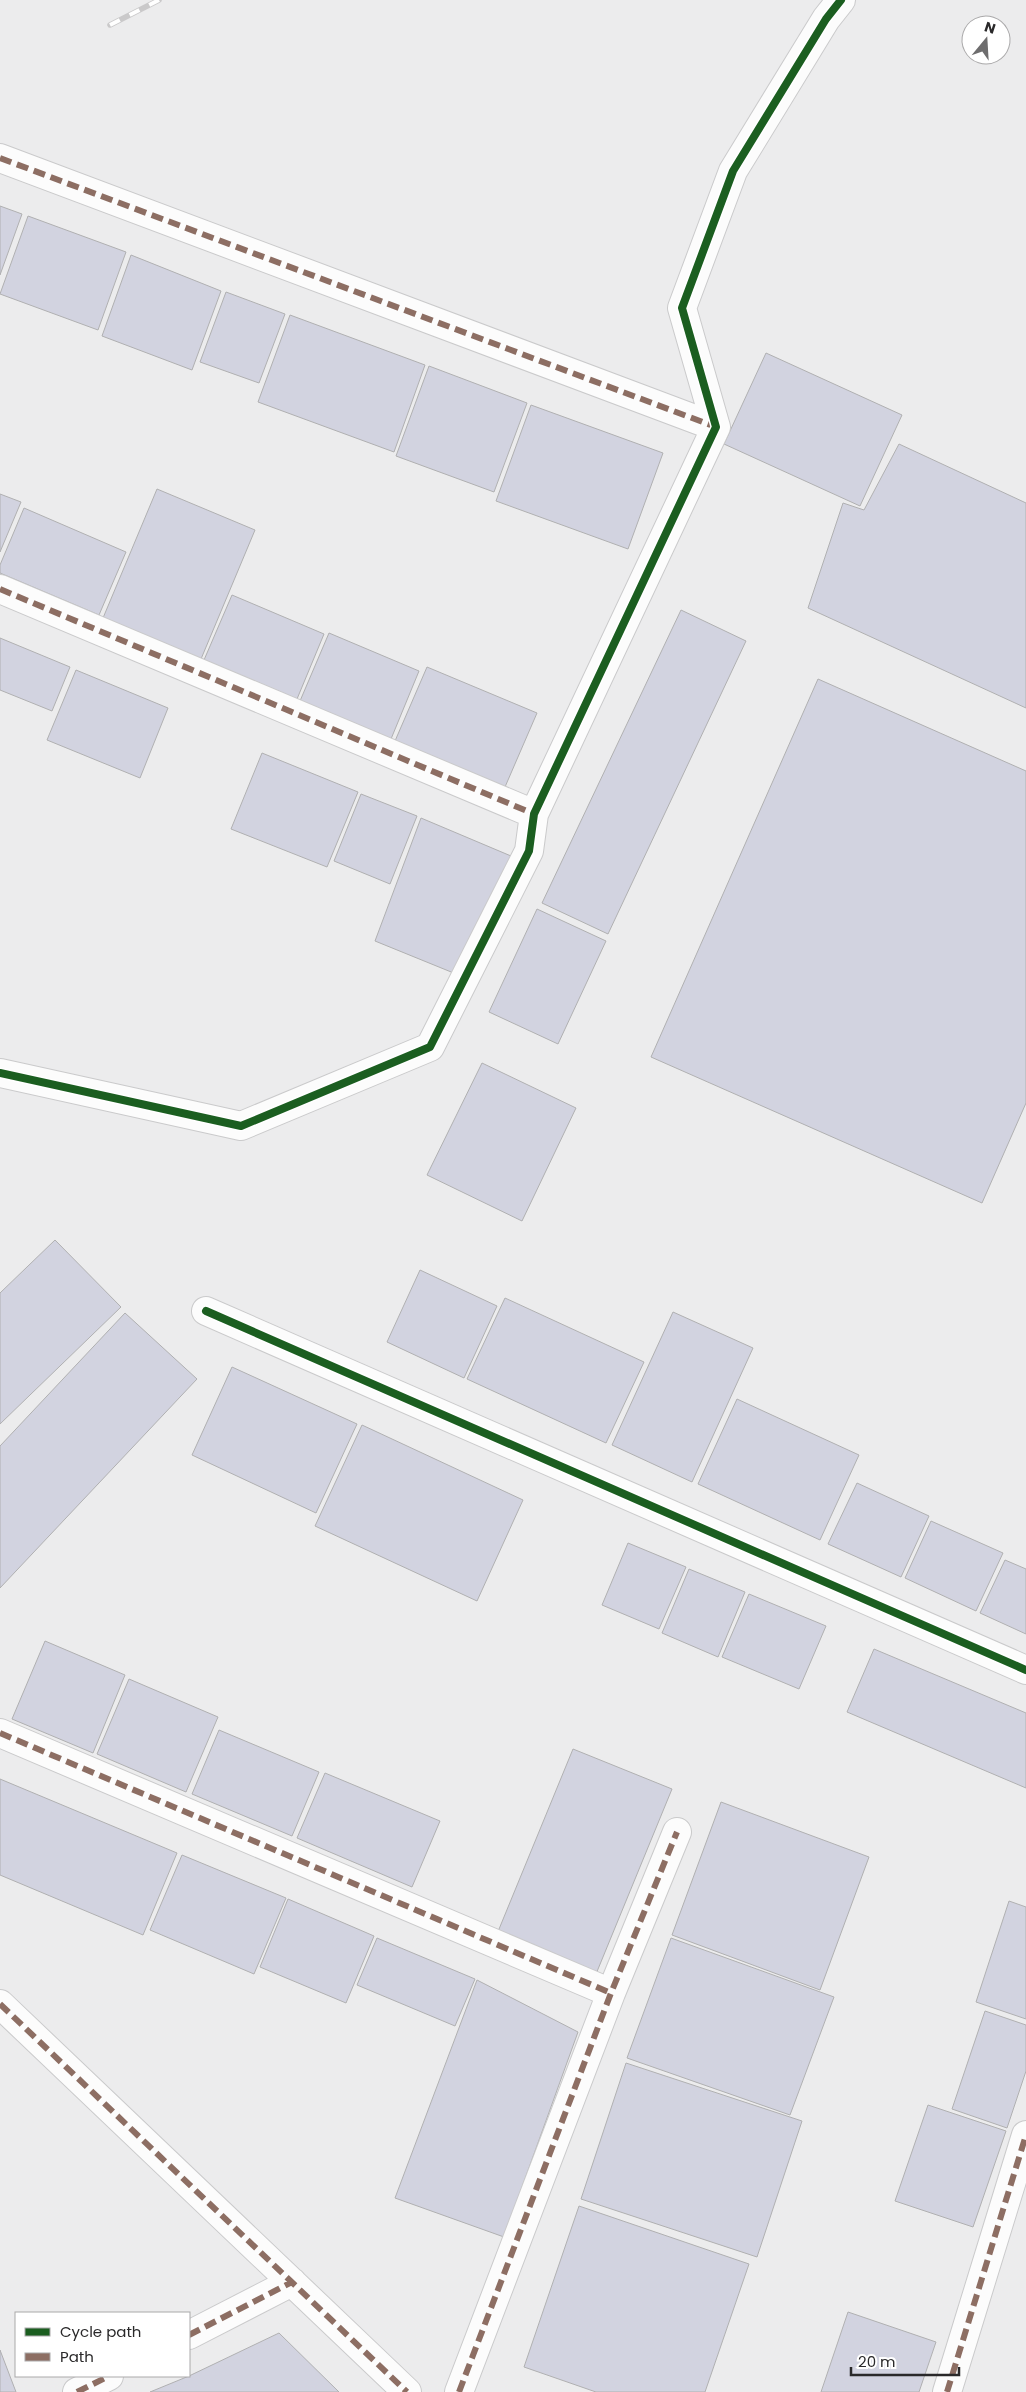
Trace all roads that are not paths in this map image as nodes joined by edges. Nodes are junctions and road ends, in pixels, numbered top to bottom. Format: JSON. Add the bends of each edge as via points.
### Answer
{"nodes":[{"id":1,"x":840,"y":0,"type":"edge"},
{"id":2,"x":0,"y":158,"type":"edge"},
{"id":3,"x":716,"y":427,"type":"junction"},
{"id":4,"x":0,"y":589,"type":"edge"},
{"id":5,"x":534,"y":814,"type":"junction"},
{"id":6,"x":0,"y":1073,"type":"edge"},
{"id":7,"x":206,"y":1311,"type":"dead end"},
{"id":8,"x":1026,"y":1670,"type":"edge"},
{"id":9,"x":0,"y":1733,"type":"edge"},
{"id":10,"x":677,"y":1832,"type":"dead end"},
{"id":11,"x":611,"y":1993,"type":"junction"},
{"id":12,"x":0,"y":2004,"type":"edge"},
{"id":13,"x":1024,"y":2148,"type":"edge"},
{"id":14,"x":292,"y":2282,"type":"junction"},
{"id":15,"x":190,"y":2334,"type":"edge"},
{"id":16,"x":107,"y":2377,"type":"edge"},
{"id":17,"x":77,"y":2392,"type":"edge"},
{"id":18,"x":407,"y":2392,"type":"edge"},
{"id":19,"x":458,"y":2392,"type":"edge"},
{"id":20,"x":947,"y":2392,"type":"edge"}],
"edges":[{"from":1,"to":3,"type":"street","via":[[733,171],[682,308]]},
{"from":2,"to":3,"type":"street"},
{"from":3,"to":5,"type":"street"},
{"from":4,"to":5,"type":"street"},
{"from":5,"to":6,"type":"street","via":[[529,851],[430,1047],[241,1126]]},
{"from":7,"to":8,"type":"street"},
{"from":9,"to":11,"type":"street"},
{"from":10,"to":11,"type":"street"},
{"from":11,"to":19,"type":"street"},
{"from":12,"to":14,"type":"street"},
{"from":13,"to":20,"type":"street"},
{"from":14,"to":15,"type":"street"},
{"from":14,"to":18,"type":"street"},
{"from":16,"to":17,"type":"street"}]}
